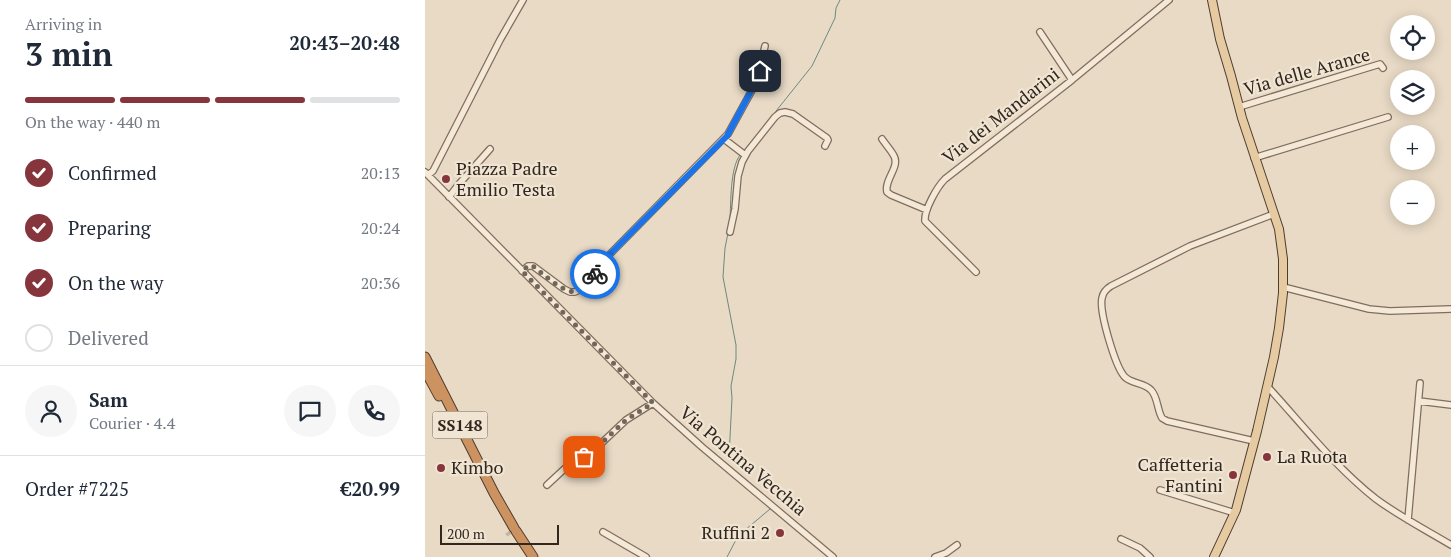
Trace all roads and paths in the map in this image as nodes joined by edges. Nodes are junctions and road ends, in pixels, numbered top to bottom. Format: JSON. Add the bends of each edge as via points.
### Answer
{"nodes":[{"id":1,"x":523,"y":0,"type":"edge"},
{"id":2,"x":1169,"y":0,"type":"edge"},
{"id":3,"x":1212,"y":0,"type":"edge"},
{"id":4,"x":1040,"y":32,"type":"dead end"},
{"id":5,"x":765,"y":46,"type":"dead end"},
{"id":6,"x":1383,"y":68,"type":"dead end"},
{"id":7,"x":1071,"y":80,"type":"junction"},
{"id":8,"x":1239,"y":107,"type":"junction"},
{"id":9,"x":1388,"y":117,"type":"dead end"},
{"id":10,"x":724,"y":139,"type":"junction"},
{"id":11,"x":882,"y":139,"type":"dead end"},
{"id":12,"x":825,"y":146,"type":"dead end"},
{"id":13,"x":490,"y":149,"type":"dead end"},
{"id":14,"x":745,"y":155,"type":"junction"},
{"id":15,"x":1254,"y":158,"type":"junction"},
{"id":16,"x":426,"y":173,"type":"edge"},
{"id":17,"x":449,"y":197,"type":"junction"},
{"id":18,"x":927,"y":210,"type":"junction"},
{"id":19,"x":1274,"y":214,"type":"junction"},
{"id":20,"x":730,"y":232,"type":"dead end"},
{"id":21,"x":522,"y":271,"type":"junction"},
{"id":22,"x":976,"y":272,"type":"dead end"},
{"id":23,"x":1283,"y":287,"type":"junction"},
{"id":24,"x":1451,"y":309,"type":"edge"},
{"id":25,"x":425,"y":357,"type":"edge"},
{"id":26,"x":425,"y":370,"type":"edge"},
{"id":27,"x":1420,"y":383,"type":"dead end"},
{"id":28,"x":1267,"y":386,"type":"junction"},
{"id":29,"x":1419,"y":401,"type":"junction"},
{"id":30,"x":653,"y":403,"type":"junction"},
{"id":31,"x":1451,"y":405,"type":"edge"},
{"id":32,"x":1254,"y":441,"type":"junction"},
{"id":33,"x":547,"y":485,"type":"dead end"},
{"id":34,"x":1160,"y":490,"type":"dead end"},
{"id":35,"x":491,"y":494,"type":"junction"},
{"id":36,"x":1235,"y":513,"type":"junction"},
{"id":37,"x":1408,"y":520,"type":"junction"},
{"id":38,"x":512,"y":531,"type":"junction"},
{"id":39,"x":603,"y":532,"type":"dead end"},
{"id":40,"x":1121,"y":539,"type":"dead end"},
{"id":41,"x":957,"y":545,"type":"dead end"},
{"id":42,"x":1451,"y":545,"type":"edge"},
{"id":43,"x":526,"y":557,"type":"edge"},
{"id":44,"x":533,"y":557,"type":"edge"},
{"id":45,"x":646,"y":557,"type":"edge"},
{"id":46,"x":833,"y":557,"type":"edge"},
{"id":47,"x":935,"y":557,"type":"edge"},
{"id":48,"x":1150,"y":557,"type":"edge"},
{"id":49,"x":1214,"y":557,"type":"edge"}],
"edges":[{"from":1,"to":16,"type":"street","via":[[433,171]]},
{"from":2,"to":7,"type":"street","name":"Via dei Mandarini"},
{"from":3,"to":8,"type":"main road"},
{"from":4,"to":7,"type":"street"},
{"from":5,"to":10,"type":"street","via":[[757,81]]},
{"from":6,"to":8,"type":"street","name":"Via delle Arance","via":[[1380,64]]},
{"from":7,"to":18,"type":"street","name":"Via dei Mandarini","via":[[943,182]]},
{"from":8,"to":15,"type":"main road"},
{"from":9,"to":15,"type":"street"},
{"from":10,"to":14,"type":"street"},
{"from":10,"to":21,"type":"street","via":[[610,254],[579,290],[566,290],[533,266]]},
{"from":11,"to":18,"type":"street","via":[[895,159],[887,192]]},
{"from":12,"to":14,"type":"street","via":[[827,138],[793,114],[784,112]]},
{"from":13,"to":17,"type":"street"},
{"from":14,"to":20,"type":"street","via":[[738,176]]},
{"from":15,"to":19,"type":"main road"},
{"from":16,"to":17,"type":"street","name":"Via Pontina Vecchia"},
{"from":17,"to":21,"type":"street","name":"Via Pontina Vecchia"},
{"from":18,"to":22,"type":"street","via":[[926,223]]},
{"from":19,"to":23,"type":"main road","via":[[1282,243]]},
{"from":19,"to":32,"type":"street","via":[[1183,250],[1111,286],[1101,301],[1109,344],[1123,374],[1127,379],[1151,389],[1162,418]]},
{"from":21,"to":30,"type":"street","name":"Via Pontina Vecchia"},
{"from":23,"to":24,"type":"street","via":[[1366,309]]},
{"from":23,"to":28,"type":"main road","via":[[1279,328]]},
{"from":25,"to":35,"type":"highway","number":"SS148"},
{"from":26,"to":35,"type":"highway","number":"SS148"},
{"from":27,"to":29,"type":"street"},
{"from":28,"to":32,"type":"main road"},
{"from":28,"to":37,"type":"street","via":[[1360,485]]},
{"from":29,"to":31,"type":"street"},
{"from":29,"to":37,"type":"street"},
{"from":30,"to":33,"type":"street","via":[[626,420],[591,453],[573,460]]},
{"from":30,"to":46,"type":"street","name":"Via Pontina Vecchia"},
{"from":32,"to":36,"type":"main road"},
{"from":34,"to":36,"type":"street"},
{"from":35,"to":38,"type":"highway"},
{"from":36,"to":49,"type":"main road"},
{"from":37,"to":42,"type":"street"},
{"from":38,"to":43,"type":"highway"},
{"from":38,"to":44,"type":"highway"},
{"from":39,"to":45,"type":"street"},
{"from":40,"to":48,"type":"street"},
{"from":41,"to":47,"type":"street"}]}
